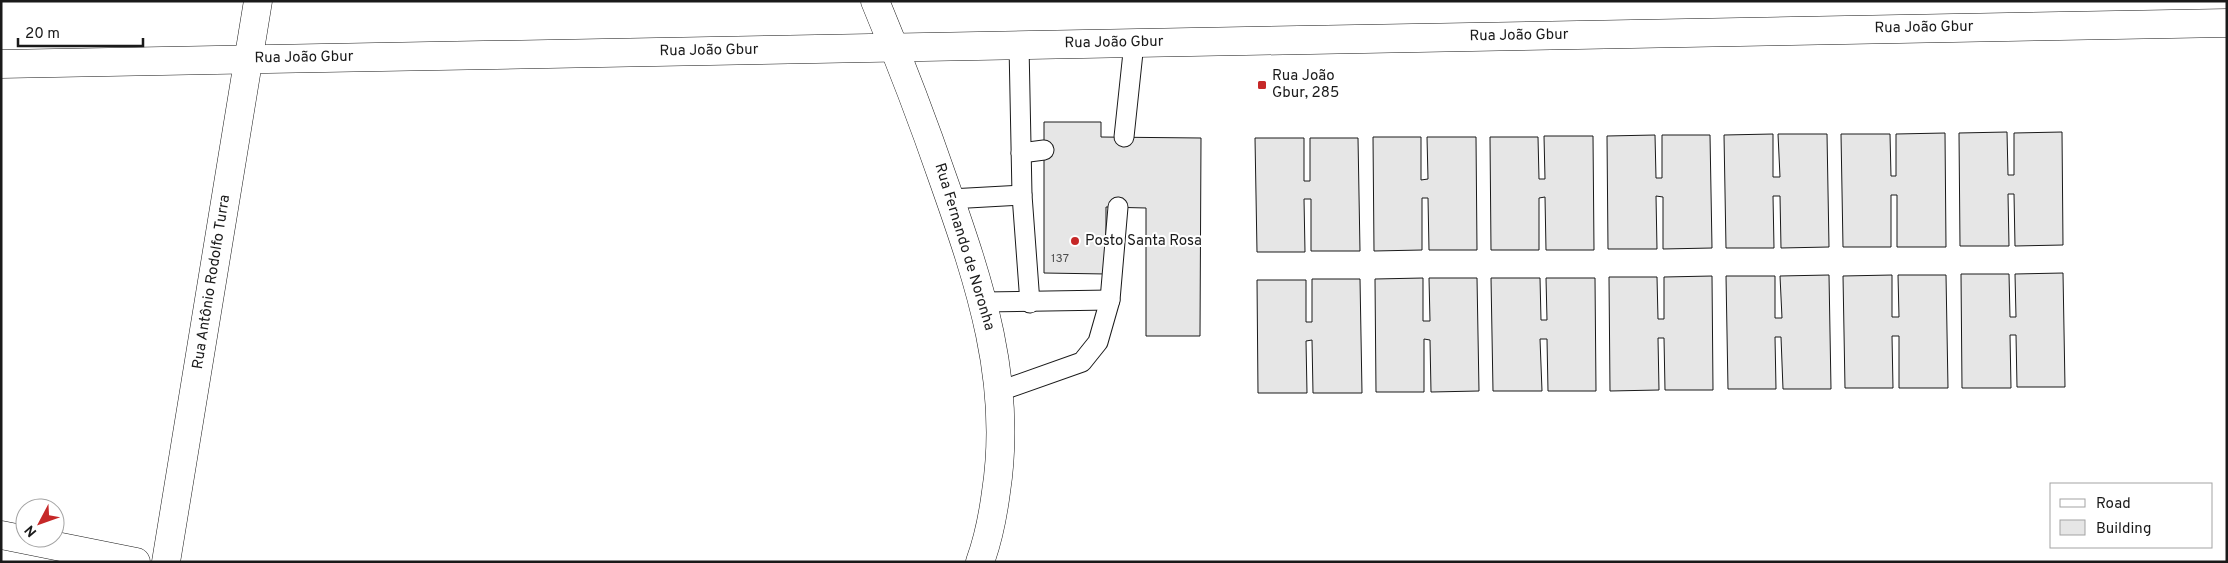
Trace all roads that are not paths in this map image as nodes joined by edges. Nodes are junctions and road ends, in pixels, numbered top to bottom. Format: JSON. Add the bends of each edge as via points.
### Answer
{"nodes":[{"id":1,"x":258,"y":1,"type":"edge"},
{"id":2,"x":875,"y":1,"type":"edge"},
{"id":3,"x":2227,"y":23,"type":"edge"},
{"id":4,"x":1134,"y":43,"type":"junction"},
{"id":5,"x":1019,"y":45,"type":"junction"},
{"id":6,"x":894,"y":47,"type":"junction"},
{"id":7,"x":248,"y":60,"type":"junction"},
{"id":8,"x":1,"y":64,"type":"edge"},
{"id":9,"x":1124,"y":137,"type":"dead end"},
{"id":10,"x":1044,"y":150,"type":"dead end"},
{"id":11,"x":1021,"y":153,"type":"junction"},
{"id":12,"x":1022,"y":195,"type":"junction"},
{"id":13,"x":950,"y":199,"type":"junction"},
{"id":14,"x":1118,"y":207,"type":"dead end"},
{"id":15,"x":1110,"y":300,"type":"junction"},
{"id":16,"x":984,"y":302,"type":"junction"},
{"id":17,"x":1030,"y":303,"type":"junction"},
{"id":18,"x":1000,"y":391,"type":"junction"},
{"id":19,"x":1,"y":535,"type":"edge"},
{"id":20,"x":136,"y":562,"type":"edge"},
{"id":21,"x":166,"y":562,"type":"edge"},
{"id":22,"x":980,"y":562,"type":"edge"}],
"edges":[{"from":1,"to":7,"type":"main road","name":"Rua Antônio Rodolfo Turra"},
{"from":2,"to":6,"type":"main road","name":"Rua Fernando de Noronha"},
{"from":3,"to":4,"type":"main road","name":"Rua João Gbur"},
{"from":4,"to":5,"type":"main road","name":"Rua João Gbur"},
{"from":4,"to":9,"type":"lane"},
{"from":5,"to":6,"type":"main road","name":"Rua João Gbur"},
{"from":5,"to":11,"type":"lane"},
{"from":6,"to":7,"type":"main road","name":"Rua João Gbur"},
{"from":6,"to":13,"type":"main road","name":"Rua Fernando de Noronha"},
{"from":7,"to":8,"type":"main road","name":"Rua João Gbur"},
{"from":7,"to":21,"type":"main road","name":"Rua Antônio Rodolfo Turra"},
{"from":10,"to":11,"type":"lane"},
{"from":11,"to":12,"type":"lane"},
{"from":12,"to":13,"type":"lane"},
{"from":12,"to":17,"type":"lane"},
{"from":13,"to":16,"type":"main road","name":"Rua Fernando de Noronha"},
{"from":14,"to":15,"type":"lane"},
{"from":15,"to":17,"type":"lane"},
{"from":15,"to":18,"type":"lane","via":[[1098,342],[1082,362]]},
{"from":16,"to":17,"type":"lane"},
{"from":16,"to":18,"type":"main road","name":"Rua Fernando de Noronha"},
{"from":18,"to":22,"type":"main road","name":"Rua Fernando de Noronha","via":[[999,474],[993,514]]},
{"from":19,"to":20,"type":"main road"}]}
